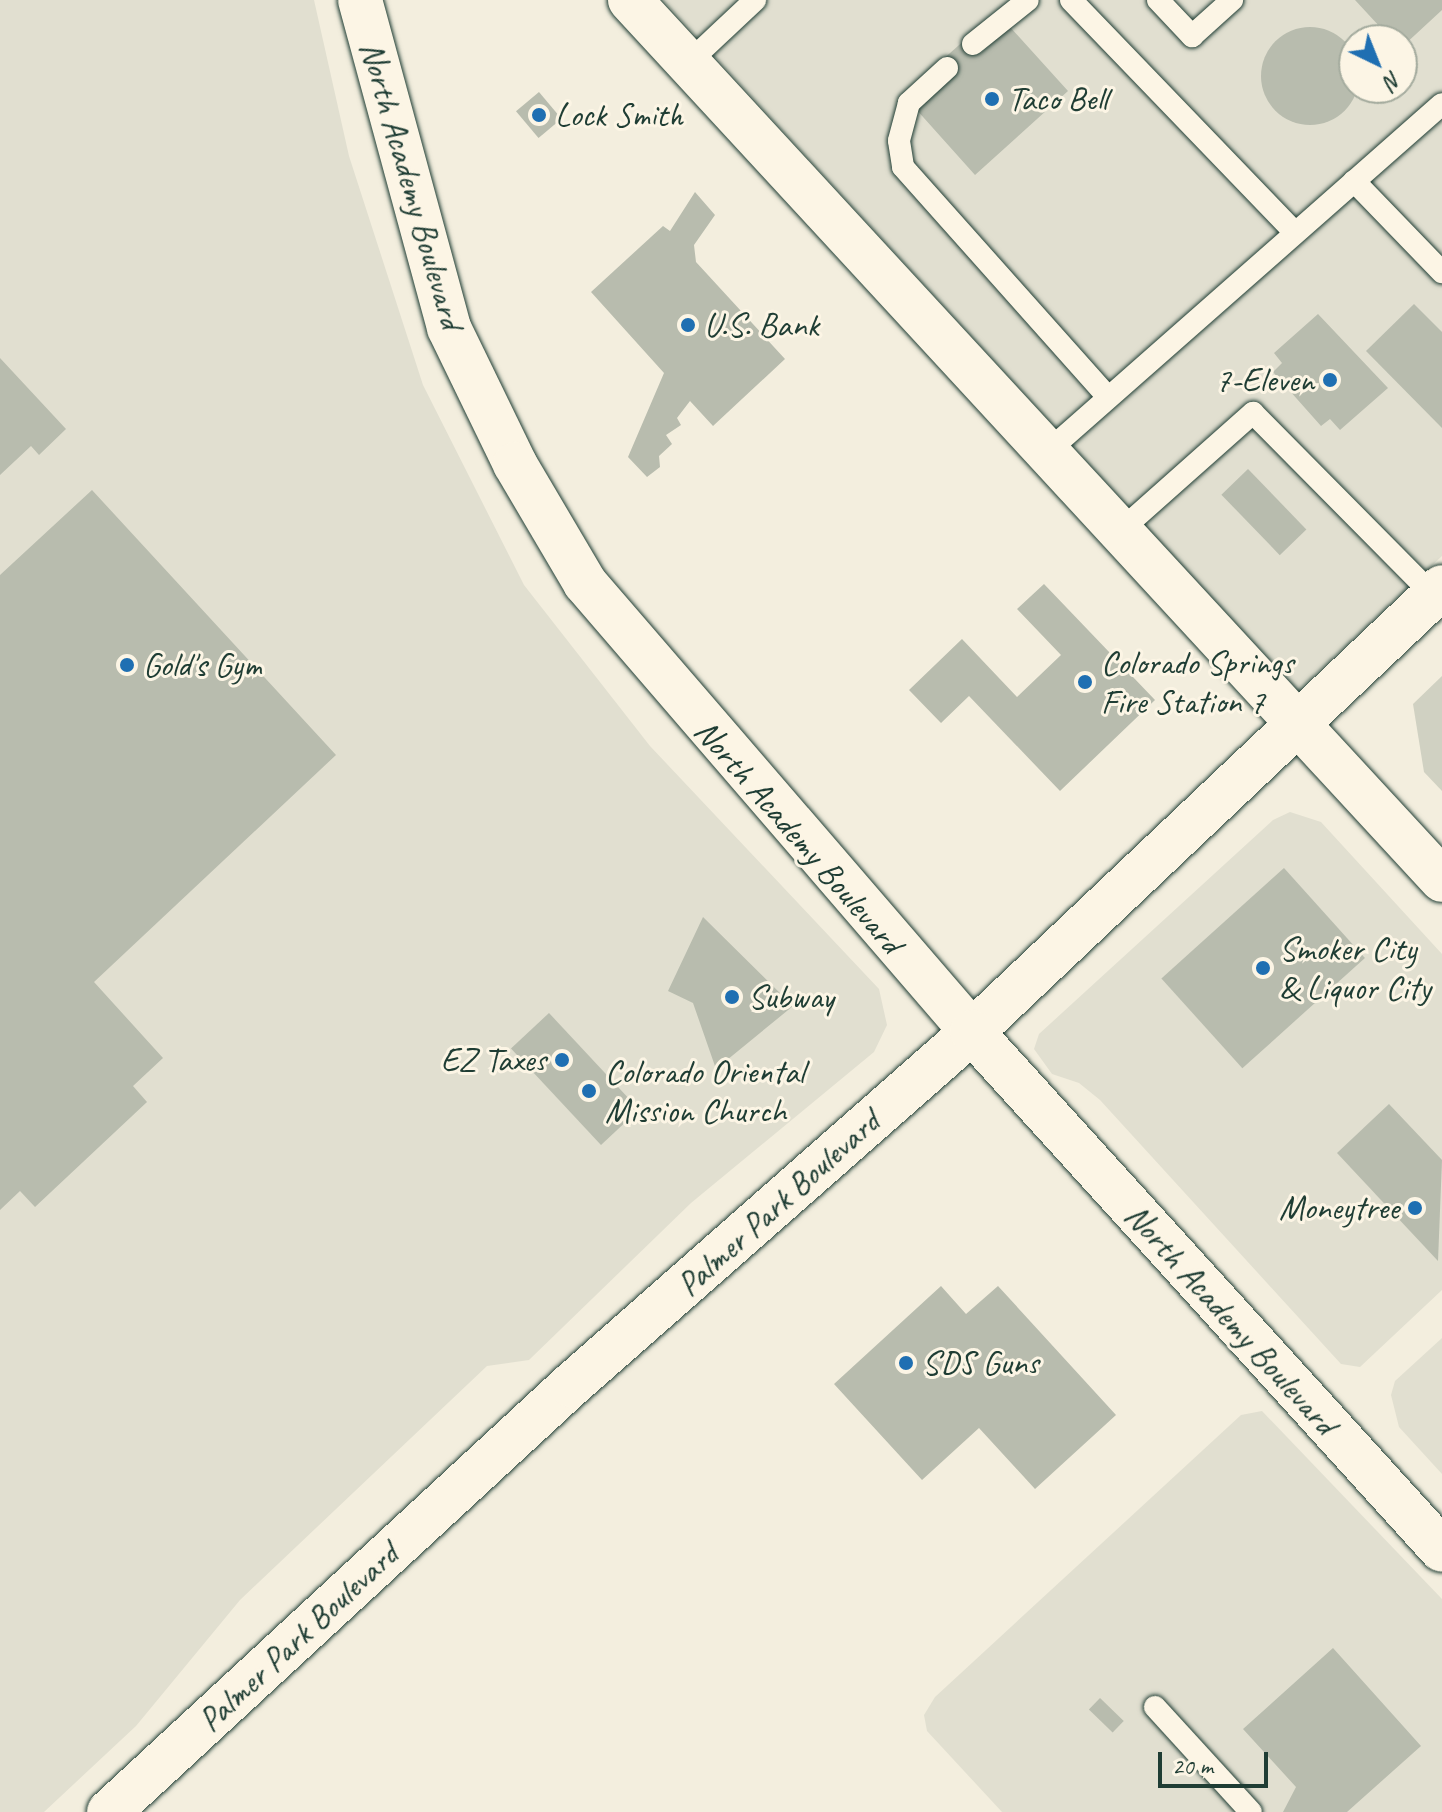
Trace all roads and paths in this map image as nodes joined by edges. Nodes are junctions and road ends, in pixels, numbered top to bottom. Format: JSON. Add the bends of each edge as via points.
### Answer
{"nodes":[{"id":1,"x":360,"y":0,"type":"edge"},
{"id":2,"x":630,"y":0,"type":"edge"},
{"id":3,"x":755,"y":0,"type":"edge"},
{"id":4,"x":1028,"y":0,"type":"edge"},
{"id":5,"x":1071,"y":0,"type":"edge"},
{"id":6,"x":1158,"y":0,"type":"edge"},
{"id":7,"x":1232,"y":0,"type":"edge"},
{"id":8,"x":973,"y":44,"type":"dead end"},
{"id":9,"x":688,"y":63,"type":"junction"},
{"id":10,"x":947,"y":68,"type":"dead end"},
{"id":11,"x":1442,"y":104,"type":"edge"},
{"id":12,"x":1354,"y":181,"type":"junction"},
{"id":13,"x":1295,"y":233,"type":"junction"},
{"id":14,"x":1442,"y":272,"type":"edge"},
{"id":15,"x":1107,"y":396,"type":"junction"},
{"id":16,"x":1047,"y":452,"type":"junction"},
{"id":17,"x":1120,"y":531,"type":"junction"},
{"id":18,"x":1438,"y":591,"type":"edge"},
{"id":19,"x":1296,"y":722,"type":"junction"},
{"id":20,"x":1442,"y":880,"type":"edge"},
{"id":21,"x":972,"y":1032,"type":"junction"},
{"id":22,"x":1442,"y":1550,"type":"edge"},
{"id":23,"x":1155,"y":1707,"type":"dead end"},
{"id":24,"x":109,"y":1812,"type":"edge"},
{"id":25,"x":1251,"y":1812,"type":"edge"}],
"edges":[{"from":1,"to":21,"type":"main road","name":"North Academy Boulevard","via":[[449,328],[515,464],[577,570],[669,688]]},
{"from":2,"to":9,"type":"main road"},
{"from":3,"to":9,"type":"lane"},
{"from":4,"to":8,"type":"lane"},
{"from":5,"to":13,"type":"lane"},
{"from":6,"to":7,"type":"lane","via":[[1192,36]]},
{"from":9,"to":16,"type":"main road"},
{"from":10,"to":15,"type":"lane","via":[[909,103],[899,141],[903,167]]},
{"from":11,"to":12,"type":"lane"},
{"from":12,"to":13,"type":"lane"},
{"from":12,"to":14,"type":"lane"},
{"from":13,"to":15,"type":"lane"},
{"from":15,"to":16,"type":"lane"},
{"from":16,"to":17,"type":"main road"},
{"from":17,"to":18,"type":"lane","via":[[1253,413]]},
{"from":17,"to":19,"type":"main road"},
{"from":18,"to":19,"type":"main road","name":"Palmer Park Boulevard"},
{"from":19,"to":20,"type":"main road"},
{"from":19,"to":21,"type":"main road","name":"Palmer Park Boulevard"},
{"from":21,"to":22,"type":"main road","name":"North Academy Boulevard"},
{"from":21,"to":24,"type":"main road","name":"Palmer Park Boulevard","via":[[571,1385]]},
{"from":23,"to":25,"type":"lane"}]}
